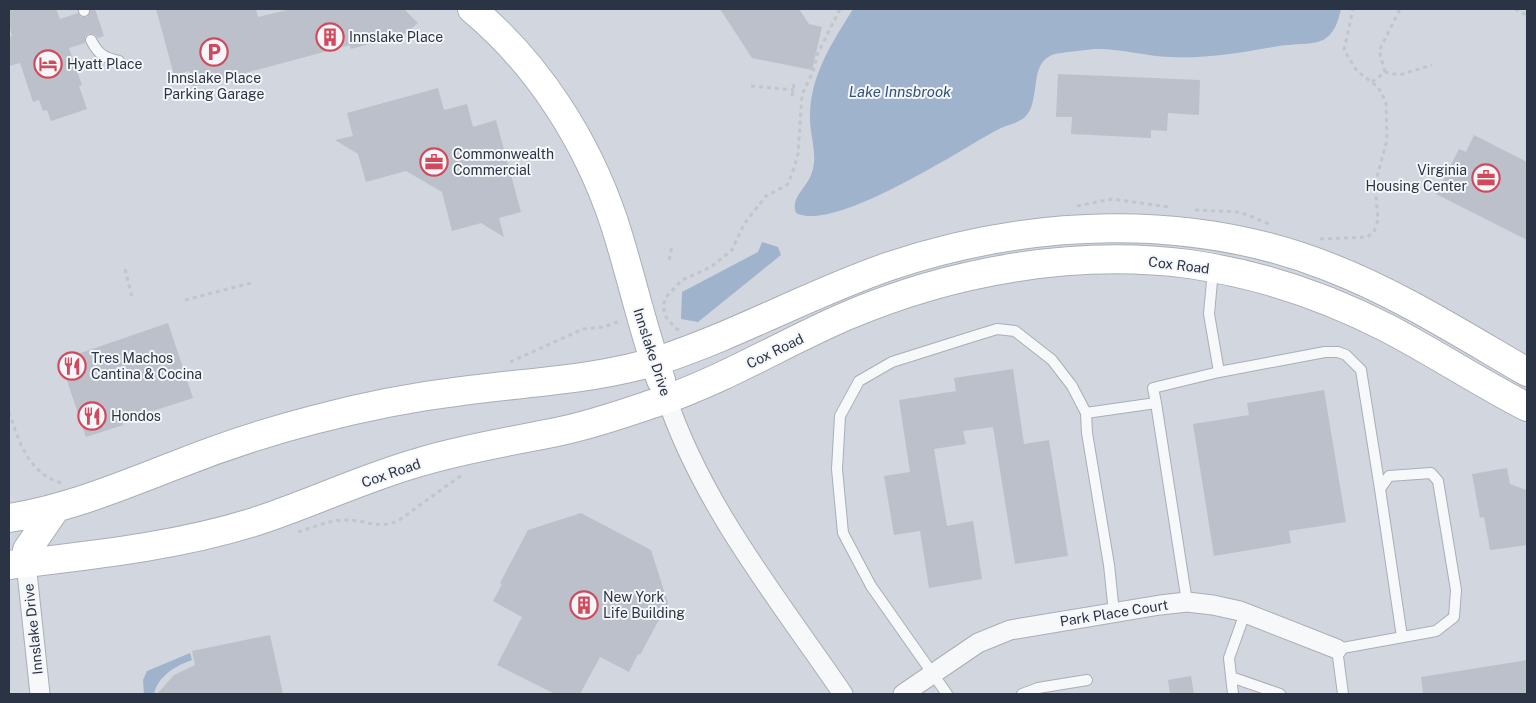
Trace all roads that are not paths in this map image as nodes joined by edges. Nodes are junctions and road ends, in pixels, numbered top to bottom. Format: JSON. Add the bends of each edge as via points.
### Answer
{"nodes":[{"id":1,"x":472,"y":9,"type":"edge"},
{"id":2,"x":91,"y":40,"type":"dead end"},
{"id":3,"x":119,"y":61,"type":"dead end"},
{"id":4,"x":1213,"y":269,"type":"junction"},
{"id":5,"x":654,"y":362,"type":"junction"},
{"id":6,"x":1220,"y":372,"type":"junction"},
{"id":7,"x":1527,"y":372,"type":"edge"},
{"id":8,"x":667,"y":399,"type":"junction"},
{"id":9,"x":1156,"y":403,"type":"junction"},
{"id":10,"x":1527,"y":407,"type":"edge"},
{"id":11,"x":1086,"y":413,"type":"junction"},
{"id":12,"x":1380,"y":489,"type":"junction"},
{"id":13,"x":56,"y":508,"type":"junction"},
{"id":14,"x":15,"y":517,"type":"edge"},
{"id":15,"x":15,"y":557,"type":"edge"},
{"id":16,"x":1187,"y":602,"type":"junction"},
{"id":17,"x":1114,"y":613,"type":"junction"},
{"id":18,"x":1245,"y":613,"type":"junction"},
{"id":19,"x":1402,"y":637,"type":"junction"},
{"id":20,"x":1337,"y":649,"type":"junction"},
{"id":21,"x":932,"y":674,"type":"junction"},
{"id":22,"x":1231,"y":677,"type":"junction"},
{"id":23,"x":1087,"y":680,"type":"dead end"},
{"id":24,"x":40,"y":694,"type":"edge"},
{"id":25,"x":842,"y":694,"type":"edge"},
{"id":26,"x":903,"y":694,"type":"edge"},
{"id":27,"x":947,"y":694,"type":"edge"},
{"id":28,"x":1022,"y":694,"type":"edge"},
{"id":29,"x":1233,"y":694,"type":"edge"},
{"id":30,"x":1280,"y":694,"type":"edge"},
{"id":31,"x":1343,"y":694,"type":"edge"}],
"edges":[{"from":1,"to":5,"type":"main road","name":"Innslake Drive","via":[[535,74],[584,151],[614,222]]},
{"from":2,"to":3,"type":"lane","via":[[98,52]]},
{"from":4,"to":6,"type":"lane","via":[[1209,314]]},
{"from":4,"to":8,"type":"main road","name":"Cox Road","via":[[1112,259],[986,273],[929,286],[866,308],[752,363]]},
{"from":4,"to":10,"type":"main road","name":"Cox Road","via":[[1300,290],[1337,304]]},
{"from":5,"to":7,"type":"main road","via":[[910,260],[960,246],[1025,234],[1121,228],[1186,232],[1239,241],[1327,266],[1411,305]]},
{"from":5,"to":8,"type":"main road","name":"Innslake Drive"},
{"from":5,"to":13,"type":"main road","via":[[564,380],[399,400],[314,420],[226,447]]},
{"from":6,"to":9,"type":"lane","via":[[1153,388]]},
{"from":6,"to":12,"type":"lane","via":[[1325,352],[1346,355],[1361,370]]},
{"from":8,"to":15,"type":"main road","name":"Cox Road","via":[[566,430],[423,461],[251,523],[183,541],[85,558]]},
{"from":8,"to":25,"type":"street","name":"Innslake Drive","via":[[682,439],[711,498]]},
{"from":9,"to":11,"type":"lane"},
{"from":9,"to":16,"type":"lane"},
{"from":11,"to":17,"type":"lane"},
{"from":11,"to":21,"type":"lane","via":[[1072,386],[1052,360],[1015,331],[997,329],[892,362],[859,380],[840,416],[837,469],[843,533],[871,586]]},
{"from":12,"to":19,"type":"lane"},
{"from":12,"to":19,"type":"lane","via":[[1389,476],[1430,473],[1438,482],[1456,590],[1454,617],[1436,631]]},
{"from":13,"to":14,"type":"main road"},
{"from":13,"to":15,"type":"main road","via":[[27,550]]},
{"from":14,"to":15,"type":"main road","via":[[21,530]]},
{"from":15,"to":24,"type":"street","name":"Innslake Drive"},
{"from":16,"to":17,"type":"street","name":"Park Place Court"},
{"from":16,"to":18,"type":"street","name":"Park Place Court"},
{"from":17,"to":21,"type":"street","name":"Park Place Court","via":[[1010,630],[978,643]]},
{"from":18,"to":20,"type":"street","name":"Park Place Court"},
{"from":18,"to":22,"type":"lane","via":[[1229,658]]},
{"from":19,"to":20,"type":"lane"},
{"from":20,"to":31,"type":"lane"},
{"from":21,"to":26,"type":"street","name":"Park Place Court"},
{"from":21,"to":27,"type":"lane"},
{"from":22,"to":29,"type":"lane"},
{"from":22,"to":30,"type":"lane"},
{"from":23,"to":28,"type":"lane"}]}
